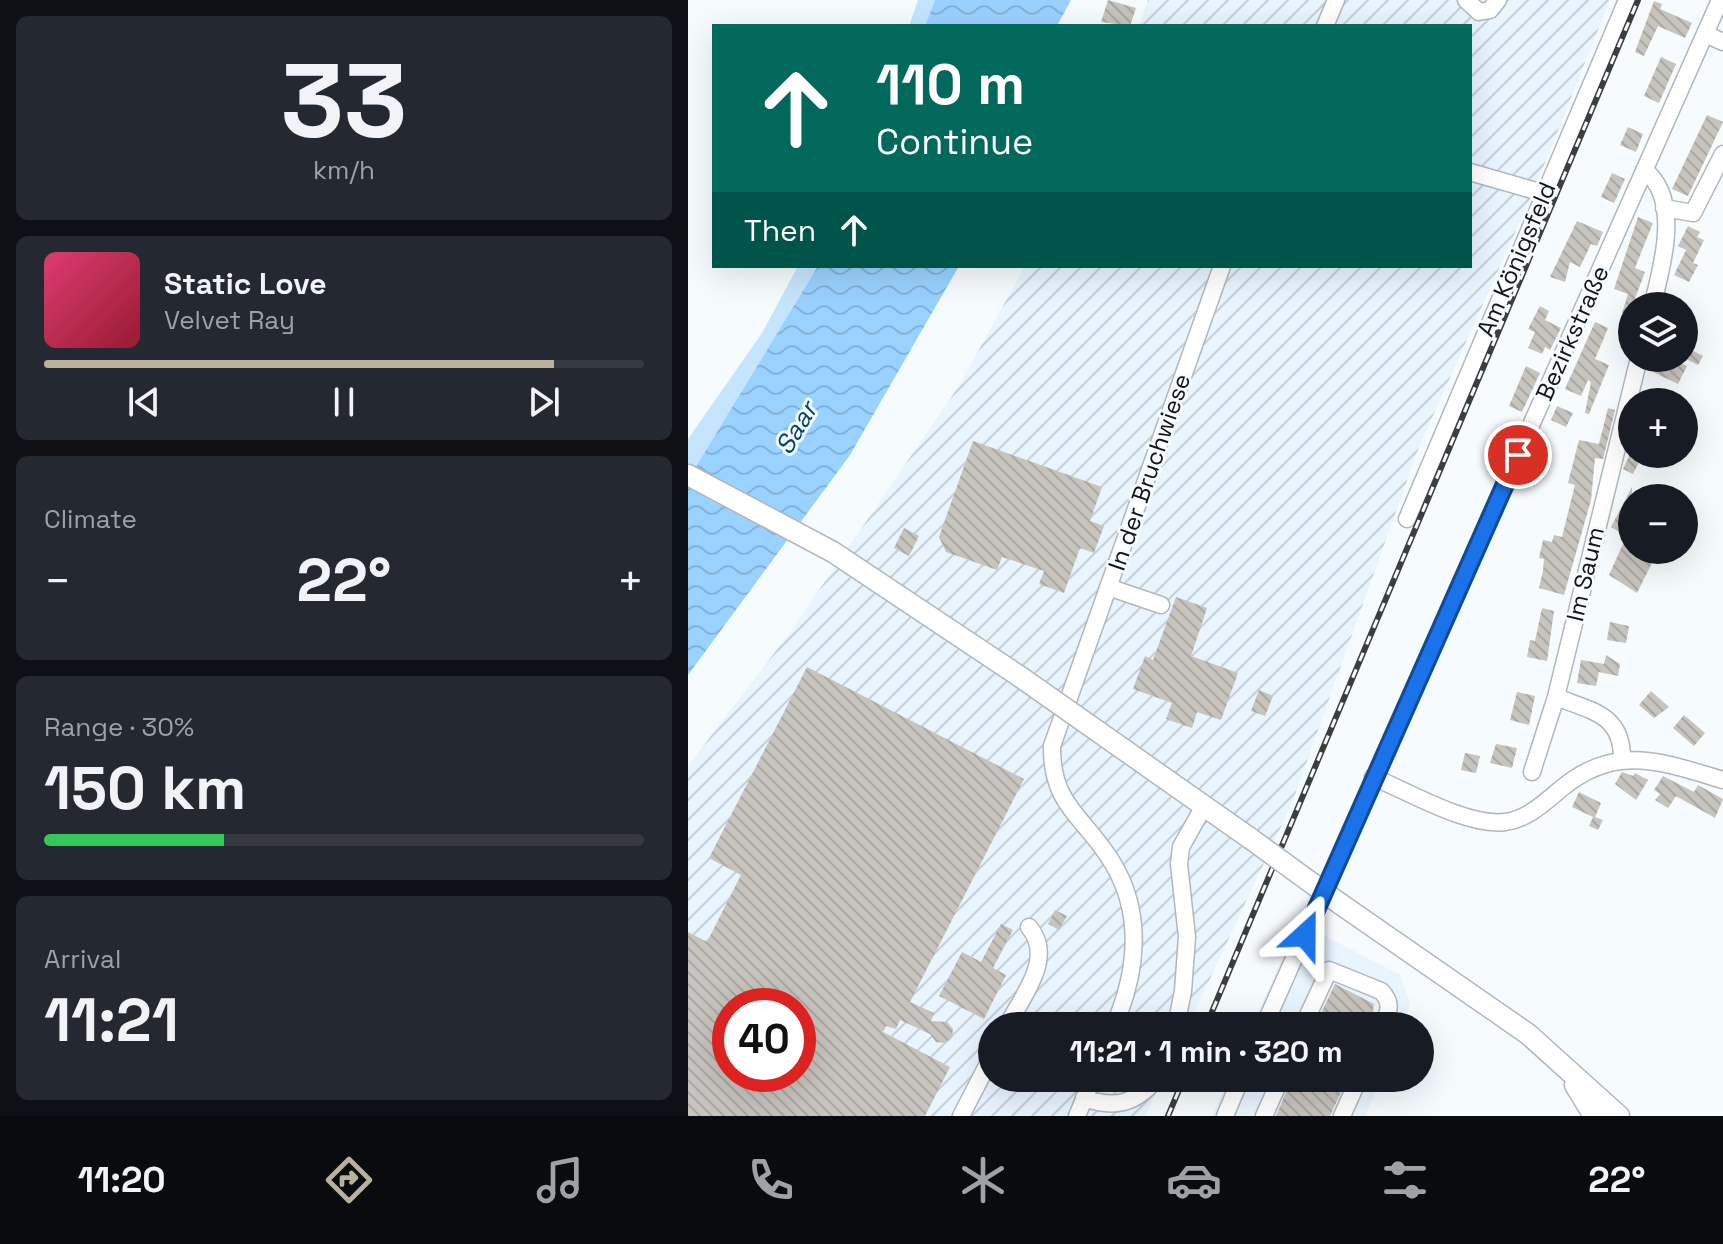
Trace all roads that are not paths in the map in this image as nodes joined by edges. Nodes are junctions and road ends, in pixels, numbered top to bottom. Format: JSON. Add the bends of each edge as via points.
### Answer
{"nodes":[{"id":1,"x":1336,"y":0,"type":"edge"},
{"id":2,"x":1466,"y":0,"type":"edge"},
{"id":3,"x":1498,"y":0,"type":"edge"},
{"id":4,"x":1627,"y":0,"type":"edge"},
{"id":5,"x":1720,"y":0,"type":"edge"},
{"id":6,"x":1326,"y":24,"type":"edge"},
{"id":7,"x":1705,"y":34,"type":"junction"},
{"id":8,"x":1723,"y":42,"type":"edge"},
{"id":9,"x":1723,"y":154,"type":"edge"},
{"id":10,"x":1644,"y":170,"type":"junction"},
{"id":11,"x":1472,"y":173,"type":"edge"},
{"id":12,"x":1543,"y":193,"type":"junction"},
{"id":13,"x":1664,"y":208,"type":"junction"},
{"id":14,"x":1221,"y":268,"type":"edge"},
{"id":15,"x":1655,"y":292,"type":"edge"},
{"id":16,"x":1636,"y":372,"type":"edge"},
{"id":17,"x":688,"y":475,"type":"edge"},
{"id":18,"x":1407,"y":519,"type":"dead end"},
{"id":19,"x":1108,"y":587,"type":"junction"},
{"id":20,"x":1161,"y":605,"type":"dead end"},
{"id":21,"x":1556,"y":697,"type":"junction"},
{"id":22,"x":1622,"y":758,"type":"junction"},
{"id":23,"x":1532,"y":772,"type":"dead end"},
{"id":24,"x":1373,"y":777,"type":"junction"},
{"id":25,"x":1723,"y":780,"type":"edge"},
{"id":26,"x":1204,"y":806,"type":"junction"},
{"id":27,"x":1029,"y":927,"type":"dead end"},
{"id":28,"x":1014,"y":1012,"type":"edge"},
{"id":29,"x":1119,"y":1012,"type":"edge"},
{"id":30,"x":1178,"y":1012,"type":"edge"},
{"id":31,"x":1270,"y":1012,"type":"edge"},
{"id":32,"x":1310,"y":1012,"type":"edge"},
{"id":33,"x":1387,"y":1012,"type":"edge"},
{"id":34,"x":1541,"y":1045,"type":"junction"},
{"id":35,"x":978,"y":1083,"type":"edge"},
{"id":36,"x":1087,"y":1092,"type":"edge"},
{"id":37,"x":1141,"y":1092,"type":"edge"},
{"id":38,"x":1235,"y":1092,"type":"edge"},
{"id":39,"x":1275,"y":1092,"type":"edge"},
{"id":40,"x":1353,"y":1092,"type":"edge"},
{"id":41,"x":1084,"y":1098,"type":"junction"},
{"id":42,"x":1591,"y":1113,"type":"edge"},
{"id":43,"x":961,"y":1116,"type":"edge"},
{"id":44,"x":1077,"y":1116,"type":"edge"},
{"id":45,"x":1225,"y":1116,"type":"edge"},
{"id":46,"x":1264,"y":1116,"type":"edge"},
{"id":47,"x":1342,"y":1116,"type":"edge"},
{"id":48,"x":1619,"y":1116,"type":"edge"}],
"edges":[{"from":1,"to":6,"type":"street"},
{"from":2,"to":3,"type":"street","via":[[1479,12],[1490,10]]},
{"from":4,"to":12,"type":"street","name":"Am Königsfeld"},
{"from":5,"to":7,"type":"street","name":"Bezirkstraße"},
{"from":7,"to":8,"type":"street"},
{"from":7,"to":10,"type":"street","name":"Bezirkstraße"},
{"from":9,"to":13,"type":"street","via":[[1693,213]]},
{"from":10,"to":13,"type":"street","via":[[1655,179]]},
{"from":10,"to":24,"type":"street","name":"Bezirkstraße"},
{"from":11,"to":12,"type":"street"},
{"from":12,"to":18,"type":"street","name":"Am Königsfeld"},
{"from":13,"to":15,"type":"street","via":[[1664,256]]},
{"from":14,"to":19,"type":"street","name":"In der Bruchwiese"},
{"from":16,"to":21,"type":"street","name":"Im Saum"},
{"from":17,"to":26,"type":"main road","bridge":true,"via":[[782,522],[904,598]]},
{"from":19,"to":20,"type":"street"},
{"from":19,"to":29,"type":"street","name":"In der Bruchwiese","via":[[1052,746],[1059,796],[1111,861],[1124,886],[1133,968]]},
{"from":21,"to":22,"type":"street","via":[[1614,725]]},
{"from":21,"to":23,"type":"street","name":"Im Saum"},
{"from":22,"to":24,"type":"street","via":[[1592,767],[1533,812],[1503,822],[1475,818]]},
{"from":22,"to":25,"type":"street"},
{"from":24,"to":31,"type":"street","name":"Bezirkstraße"},
{"from":26,"to":30,"type":"street","via":[[1181,847],[1187,951]]},
{"from":26,"to":34,"type":"main road","bridge":true},
{"from":27,"to":28,"type":"street","via":[[1039,939],[1041,961]]},
{"from":32,"to":33,"type":"street","via":[[1329,970],[1381,991],[1390,1005]]},
{"from":34,"to":42,"type":"main road"},
{"from":34,"to":48,"type":"main road"},
{"from":35,"to":43,"type":"street"},
{"from":36,"to":41,"type":"street"},
{"from":37,"to":41,"type":"street","via":[[1129,1103],[1101,1104]]},
{"from":38,"to":45,"type":"street"},
{"from":39,"to":46,"type":"street"},
{"from":40,"to":47,"type":"street"},
{"from":41,"to":44,"type":"street"}]}
